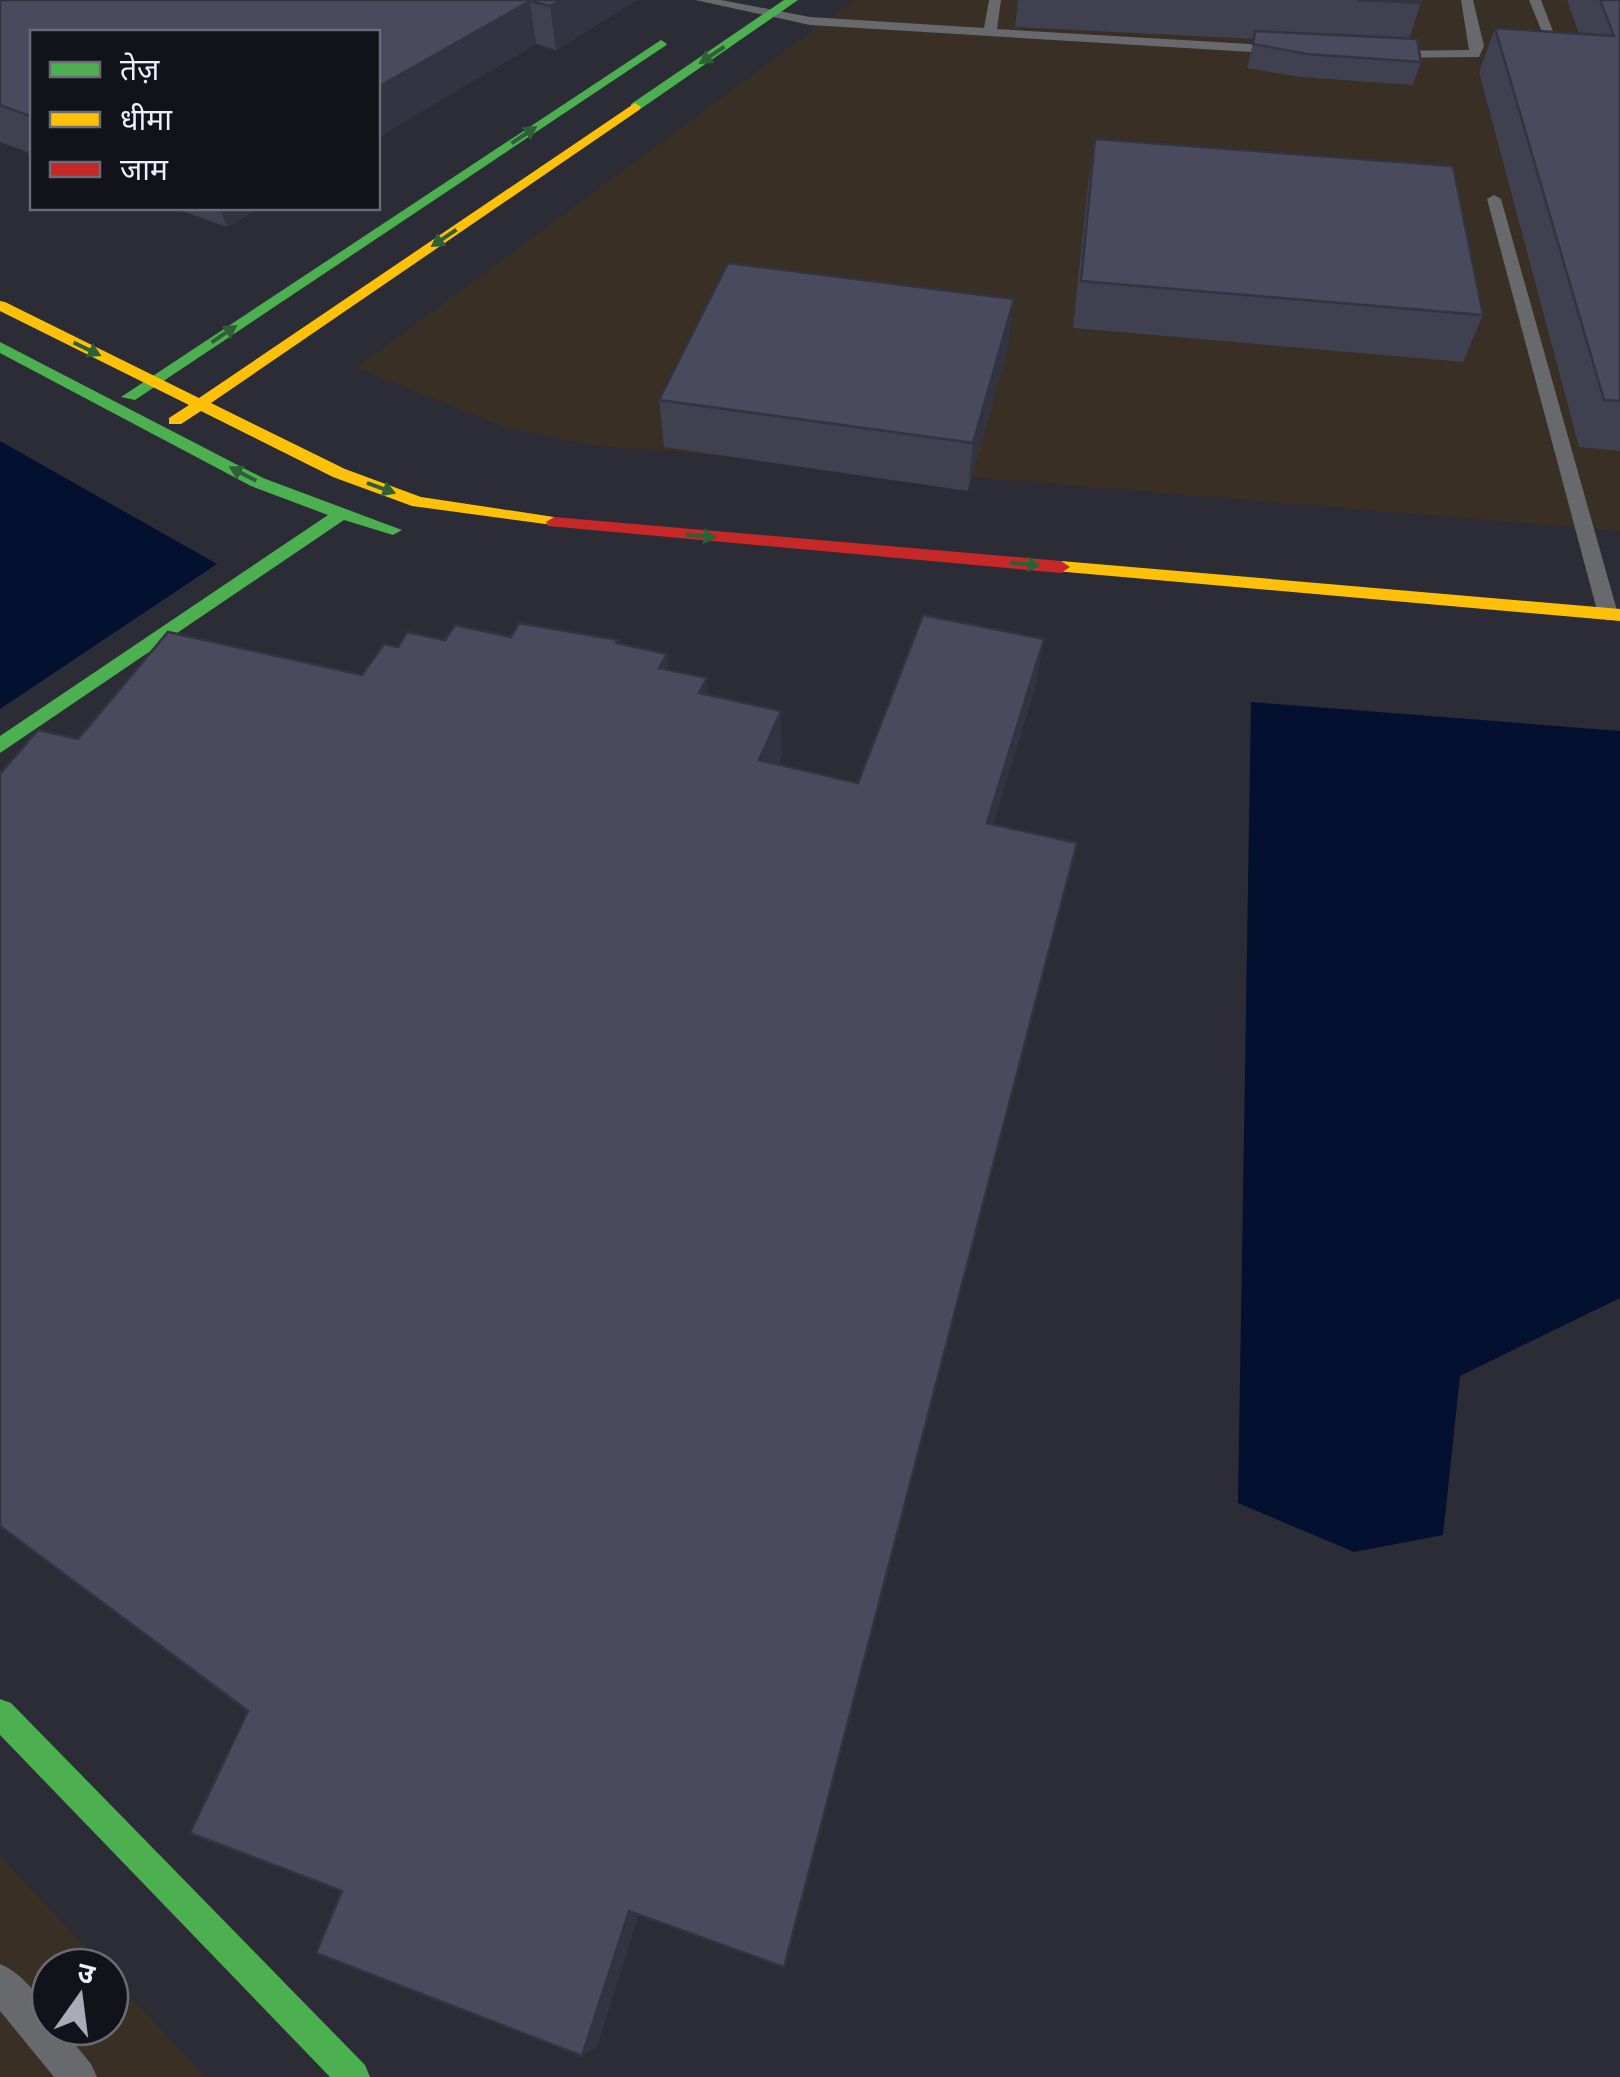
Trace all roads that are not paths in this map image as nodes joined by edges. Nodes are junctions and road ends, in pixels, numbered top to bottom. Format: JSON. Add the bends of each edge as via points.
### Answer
{"nodes":[{"id":1,"x":792,"y":0,"type":"edge"},
{"id":2,"x":995,"y":0,"type":"edge"},
{"id":3,"x":1467,"y":0,"type":"edge"},
{"id":4,"x":1535,"y":0,"type":"edge"},
{"id":5,"x":716,"y":2,"type":"edge"},
{"id":6,"x":769,"y":16,"type":"junction"},
{"id":7,"x":990,"y":33,"type":"junction"},
{"id":8,"x":1556,"y":49,"type":"edge"},
{"id":9,"x":1299,"y":51,"type":"edge"},
{"id":10,"x":1376,"y":54,"type":"edge"},
{"id":11,"x":1494,"y":199,"type":"dead end"},
{"id":12,"x":0,"y":305,"type":"edge"},
{"id":13,"x":0,"y":346,"type":"edge"},
{"id":14,"x":154,"y":381,"type":"junction"},
{"id":15,"x":200,"y":405,"type":"junction"},
{"id":16,"x":113,"y":406,"type":"junction"},
{"id":17,"x":160,"y":431,"type":"junction"},
{"id":18,"x":342,"y":514,"type":"junction"},
{"id":19,"x":412,"y":533,"type":"dead end"},
{"id":20,"x":1614,"y":615,"type":"edge"},
{"id":21,"x":0,"y":746,"type":"edge"},
{"id":22,"x":0,"y":1714,"type":"edge"},
{"id":23,"x":0,"y":1982,"type":"edge"},
{"id":24,"x":78,"y":2077,"type":"edge"},
{"id":25,"x":353,"y":2077,"type":"edge"}],
"edges":[{"from":1,"to":6,"type":"street"},
{"from":2,"to":7,"type":"lane"},
{"from":3,"to":10,"type":"lane","via":[[1474,54]]},
{"from":4,"to":8,"type":"lane"},
{"from":5,"to":6,"type":"lane"},
{"from":14,"to":5,"type":"street","one_way":true},
{"from":6,"to":7,"type":"lane"},
{"from":6,"to":15,"type":"street","one_way":true},
{"from":7,"to":9,"type":"lane"},
{"from":11,"to":20,"type":"lane"},
{"from":12,"to":14,"type":"street","one_way":true},
{"from":13,"to":16,"type":"street"},
{"from":14,"to":15,"type":"street"},
{"from":14,"to":16,"type":"street"},
{"from":15,"to":17,"type":"street"},
{"from":15,"to":20,"type":"street","one_way":true,"via":[[338,473],[418,502],[500,517]]},
{"from":16,"to":17,"type":"street"},
{"from":18,"to":17,"type":"street","one_way":true,"via":[[257,482]]},
{"from":18,"to":19,"type":"street"},
{"from":18,"to":21,"type":"street"},
{"from":22,"to":25,"type":"street"},
{"from":23,"to":24,"type":"lane"}]}
